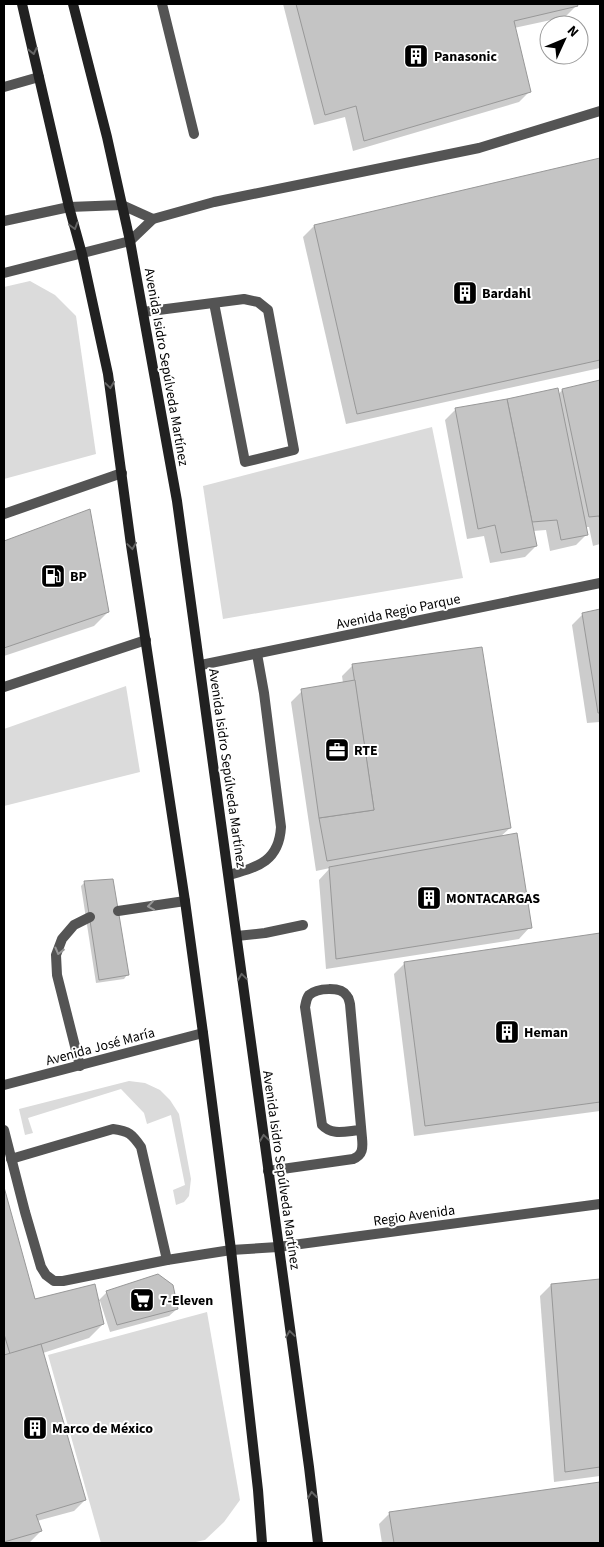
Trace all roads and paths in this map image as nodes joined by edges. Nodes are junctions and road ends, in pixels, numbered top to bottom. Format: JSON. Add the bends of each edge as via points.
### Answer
{"nodes":[{"id":1,"x":22,"y":4,"type":"edge"},
{"id":2,"x":73,"y":4,"type":"edge"},
{"id":3,"x":162,"y":4,"type":"edge"},
{"id":4,"x":39,"y":77,"type":"junction"},
{"id":5,"x":4,"y":88,"type":"edge"},
{"id":6,"x":600,"y":110,"type":"edge"},
{"id":7,"x":194,"y":134,"type":"dead end"},
{"id":8,"x":122,"y":205,"type":"junction"},
{"id":9,"x":69,"y":207,"type":"junction"},
{"id":10,"x":153,"y":219,"type":"junction"},
{"id":11,"x":4,"y":221,"type":"edge"},
{"id":12,"x":130,"y":241,"type":"junction"},
{"id":13,"x":82,"y":254,"type":"junction"},
{"id":14,"x":4,"y":273,"type":"edge"},
{"id":15,"x":214,"y":303,"type":"junction"},
{"id":16,"x":143,"y":312,"type":"junction"},
{"id":17,"x":122,"y":473,"type":"junction"},
{"id":18,"x":4,"y":514,"type":"edge"},
{"id":19,"x":600,"y":583,"type":"edge"},
{"id":20,"x":146,"y":640,"type":"junction"},
{"id":21,"x":257,"y":654,"type":"junction"},
{"id":22,"x":201,"y":664,"type":"junction"},
{"id":23,"x":4,"y":688,"type":"edge"},
{"id":24,"x":229,"y":874,"type":"junction"},
{"id":25,"x":185,"y":901,"type":"junction"},
{"id":26,"x":118,"y":910,"type":"dead end"},
{"id":27,"x":90,"y":917,"type":"dead end"},
{"id":28,"x":303,"y":925,"type":"dead end"},
{"id":29,"x":237,"y":936,"type":"junction"},
{"id":30,"x":203,"y":1033,"type":"junction"},
{"id":31,"x":80,"y":1066,"type":"junction"},
{"id":32,"x":4,"y":1085,"type":"edge"},
{"id":33,"x":4,"y":1130,"type":"edge"},
{"id":34,"x":361,"y":1130,"type":"junction"},
{"id":35,"x":11,"y":1159,"type":"junction"},
{"id":36,"x":268,"y":1171,"type":"junction"},
{"id":37,"x":600,"y":1204,"type":"edge"},
{"id":38,"x":278,"y":1247,"type":"junction"},
{"id":39,"x":231,"y":1250,"type":"junction"},
{"id":40,"x":167,"y":1260,"type":"junction"},
{"id":41,"x":262,"y":1543,"type":"edge"},
{"id":42,"x":318,"y":1543,"type":"edge"}],
"edges":[{"from":1,"to":4,"type":"main road","one_way":true},
{"from":2,"to":8,"type":"main road","name":"Avenida Isidro Sepúlveda Martínez"},
{"from":3,"to":7,"type":"street"},
{"from":4,"to":5,"type":"street"},
{"from":4,"to":9,"type":"main road"},
{"from":6,"to":10,"type":"street","via":[[479,148],[214,202]]},
{"from":8,"to":9,"type":"street"},
{"from":8,"to":10,"type":"street"},
{"from":8,"to":12,"type":"main road","name":"Avenida Isidro Sepúlveda Martínez"},
{"from":9,"to":11,"type":"street"},
{"from":9,"to":13,"type":"main road","one_way":true},
{"from":10,"to":12,"type":"street"},
{"from":12,"to":13,"type":"street"},
{"from":12,"to":16,"type":"main road","name":"Avenida Isidro Sepúlveda Martínez"},
{"from":13,"to":14,"type":"street"},
{"from":13,"to":17,"type":"main road","one_way":true,"via":[[108,374]]},
{"from":15,"to":15,"type":"street","via":[[245,462],[294,450],[268,310],[258,302],[244,299]]},
{"from":15,"to":16,"type":"street"},
{"from":16,"to":22,"type":"main road","name":"Avenida Isidro Sepúlveda Martínez","via":[[177,501]]},
{"from":17,"to":18,"type":"street"},
{"from":17,"to":20,"type":"main road","one_way":true},
{"from":19,"to":21,"type":"street","name":"Avenida Regio Parque"},
{"from":20,"to":23,"type":"street"},
{"from":20,"to":25,"type":"main road"},
{"from":21,"to":22,"type":"street","name":"Avenida Regio Parque"},
{"from":21,"to":24,"type":"street","via":[[280,838],[272,856],[256,867]]},
{"from":22,"to":24,"type":"main road","name":"Avenida Isidro Sepúlveda Martínez"},
{"from":24,"to":29,"type":"main road","name":"Avenida Isidro Sepúlveda Martínez"},
{"from":25,"to":26,"type":"street","one_way":true},
{"from":25,"to":30,"type":"main road"},
{"from":27,"to":31,"type":"street","one_way":true,"via":[[74,925],[62,939],[56,955],[57,975]]},
{"from":28,"to":29,"type":"street","via":[[265,934]]},
{"from":36,"to":29,"type":"main road","name":"Avenida Isidro Sepúlveda Martínez","one_way":true},
{"from":30,"to":31,"type":"street","name":"Avenida José María"},
{"from":30,"to":39,"type":"main road"},
{"from":31,"to":32,"type":"street","name":"Avenida José María"},
{"from":33,"to":35,"type":"street"},
{"from":34,"to":34,"type":"street","via":[[350,1004],[342,991],[317,991],[310,994],[305,1007],[322,1125],[332,1132]]},
{"from":34,"to":36,"type":"street","via":[[362,1152],[359,1157]]},
{"from":35,"to":40,"type":"street","name":"Regio Avenida","via":[[42,1267],[54,1281]]},
{"from":35,"to":40,"type":"street","via":[[112,1129],[124,1130],[134,1136],[141,1147]]},
{"from":36,"to":38,"type":"main road","name":"Avenida Isidro Sepúlveda Martínez"},
{"from":37,"to":38,"type":"street","name":"Regio Avenida"},
{"from":38,"to":39,"type":"street","name":"Regio Avenida"},
{"from":42,"to":38,"type":"main road","name":"Avenida Isidro Sepúlveda Martínez","one_way":true},
{"from":39,"to":40,"type":"street","name":"Regio Avenida"},
{"from":39,"to":41,"type":"main road"}]}
